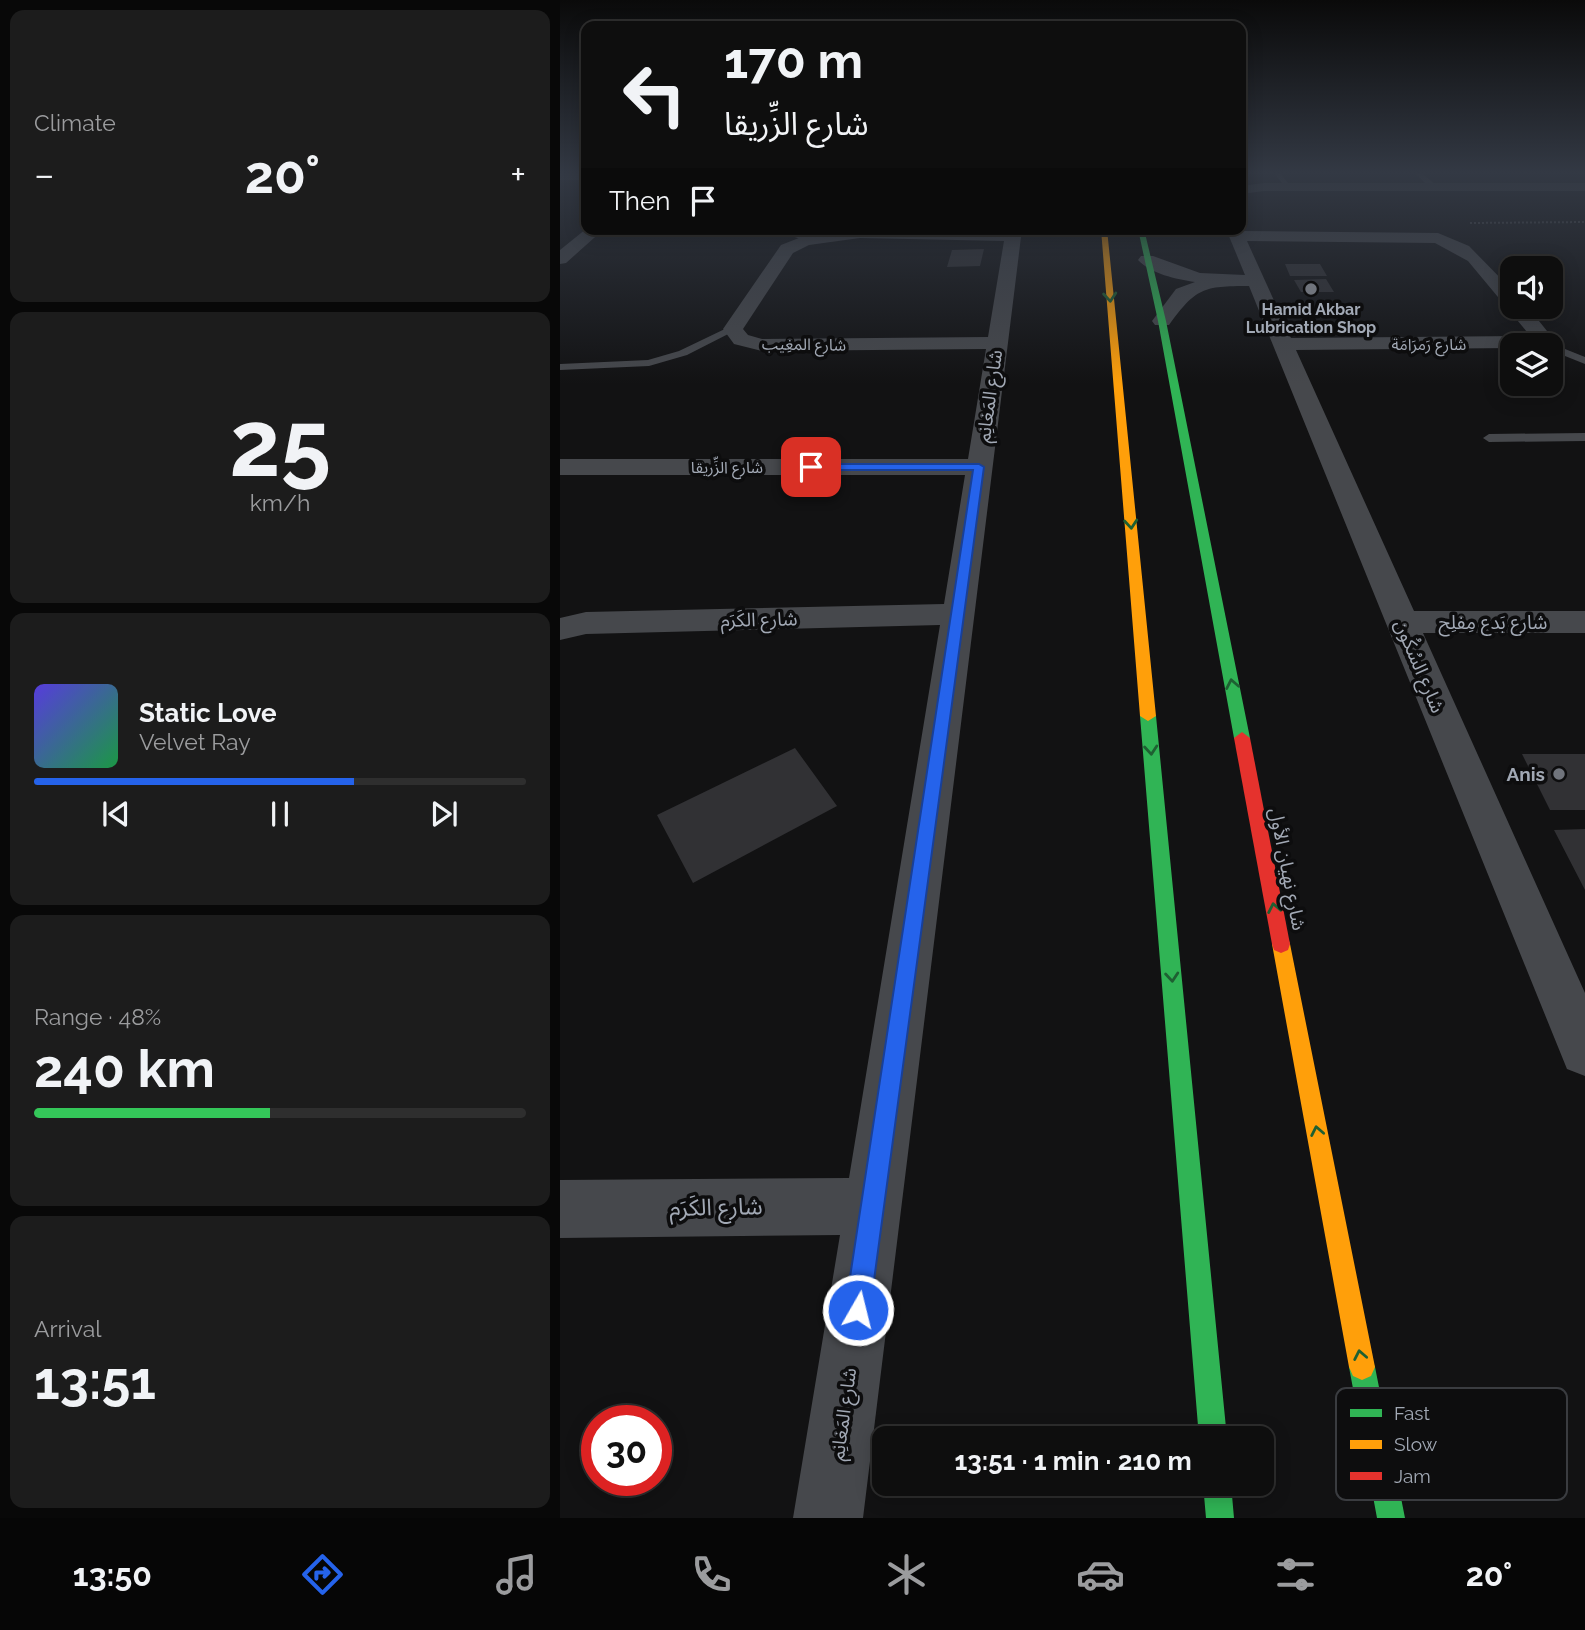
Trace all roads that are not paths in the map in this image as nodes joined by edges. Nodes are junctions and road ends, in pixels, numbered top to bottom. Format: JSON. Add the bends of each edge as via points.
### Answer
{"nodes":[{"id":1,"x":579,"y":243,"type":"edge"},
{"id":2,"x":798,"y":243,"type":"edge"},
{"id":3,"x":1012,"y":243,"type":"edge"},
{"id":4,"x":1105,"y":243,"type":"edge"},
{"id":5,"x":1144,"y":243,"type":"edge"},
{"id":6,"x":1240,"y":243,"type":"edge"},
{"id":7,"x":1452,"y":243,"type":"edge"},
{"id":8,"x":560,"y":259,"type":"edge"},
{"id":9,"x":1147,"y":260,"type":"junction"},
{"id":10,"x":1216,"y":281,"type":"junction"},
{"id":11,"x":1256,"y":281,"type":"junction"},
{"id":12,"x":1500,"y":289,"type":"edge"},
{"id":13,"x":1527,"y":319,"type":"edge"},
{"id":14,"x":1162,"y":321,"type":"junction"},
{"id":15,"x":733,"y":329,"type":"junction"},
{"id":16,"x":1538,"y":333,"type":"edge"},
{"id":17,"x":997,"y":343,"type":"junction"},
{"id":18,"x":1283,"y":344,"type":"junction"},
{"id":19,"x":1500,"y":344,"type":"edge"},
{"id":20,"x":1563,"y":352,"type":"edge"},
{"id":21,"x":1585,"y":361,"type":"edge"},
{"id":22,"x":560,"y":367,"type":"edge"},
{"id":23,"x":1585,"y":437,"type":"edge"},
{"id":24,"x":1489,"y":438,"type":"dead end"},
{"id":25,"x":560,"y":467,"type":"edge"},
{"id":26,"x":979,"y":467,"type":"junction"},
{"id":27,"x":958,"y":614,"type":"junction"},
{"id":28,"x":1402,"y":622,"type":"junction"},
{"id":29,"x":1585,"y":622,"type":"edge"},
{"id":30,"x":560,"y":629,"type":"edge"},
{"id":31,"x":1585,"y":1051,"type":"edge"},
{"id":32,"x":872,"y":1206,"type":"junction"},
{"id":33,"x":560,"y":1209,"type":"edge"},
{"id":34,"x":1366,"y":1388,"type":"edge"},
{"id":35,"x":1212,"y":1426,"type":"edge"},
{"id":36,"x":1218,"y":1496,"type":"edge"},
{"id":37,"x":1388,"y":1500,"type":"edge"},
{"id":38,"x":828,"y":1518,"type":"edge"},
{"id":39,"x":1220,"y":1518,"type":"edge"},
{"id":40,"x":1391,"y":1518,"type":"edge"}],
"edges":[{"from":1,"to":8,"type":"street"},
{"from":2,"to":15,"type":"street","name":"شارع المغِيب","via":[[787,248]]},
{"from":3,"to":17,"type":"street","name":"شارع المَغانِم"},
{"from":4,"to":35,"type":"main road","one_way":true},
{"from":5,"to":9,"type":"main road","name":"شارع نهيان الأول"},
{"from":6,"to":11,"type":"street","name":"شارع السُكُون"},
{"from":7,"to":12,"type":"street","via":[[1462,246]]},
{"from":9,"to":10,"type":"street","via":[[1175,273]]},
{"from":9,"to":14,"type":"main road","name":"شارع نهيان الأول"},
{"from":10,"to":11,"type":"street"},
{"from":10,"to":14,"type":"street","via":[[1182,293]]},
{"from":11,"to":18,"type":"street","name":"شارع السُكُون"},
{"from":13,"to":16,"type":"street"},
{"from":34,"to":14,"type":"main road","name":"شارع نهيان الأول","one_way":true},
{"from":15,"to":17,"type":"street","name":"شارع المغِيب","via":[[741,340],[762,345]]},
{"from":15,"to":22,"type":"lane","via":[[649,363]]},
{"from":17,"to":26,"type":"street","name":"شارع المَغانِم"},
{"from":18,"to":19,"type":"street","name":"شارع رَمرَامَة"},
{"from":18,"to":28,"type":"street","name":"شارع السُكُون"},
{"from":20,"to":21,"type":"lane"},
{"from":23,"to":24,"type":"lane"},
{"from":25,"to":26,"type":"street","name":"شارع الزِّريقا"},
{"from":26,"to":27,"type":"street","name":"شارع المَغانِم"},
{"from":27,"to":30,"type":"street","name":"شارع الكَرَم","via":[[586,623]]},
{"from":27,"to":32,"type":"street","name":"شارع المَغانِم"},
{"from":28,"to":29,"type":"street","name":"شارع بَدع مِفلِح"},
{"from":28,"to":31,"type":"street","name":"شارع السُكُون"},
{"from":32,"to":33,"type":"street","name":"شارع الكَرَم"},
{"from":32,"to":38,"type":"street","name":"شارع المَغانِم"},
{"from":36,"to":39,"type":"main road"},
{"from":40,"to":37,"type":"main road","name":"شارع نهيان الأول","one_way":true}]}
